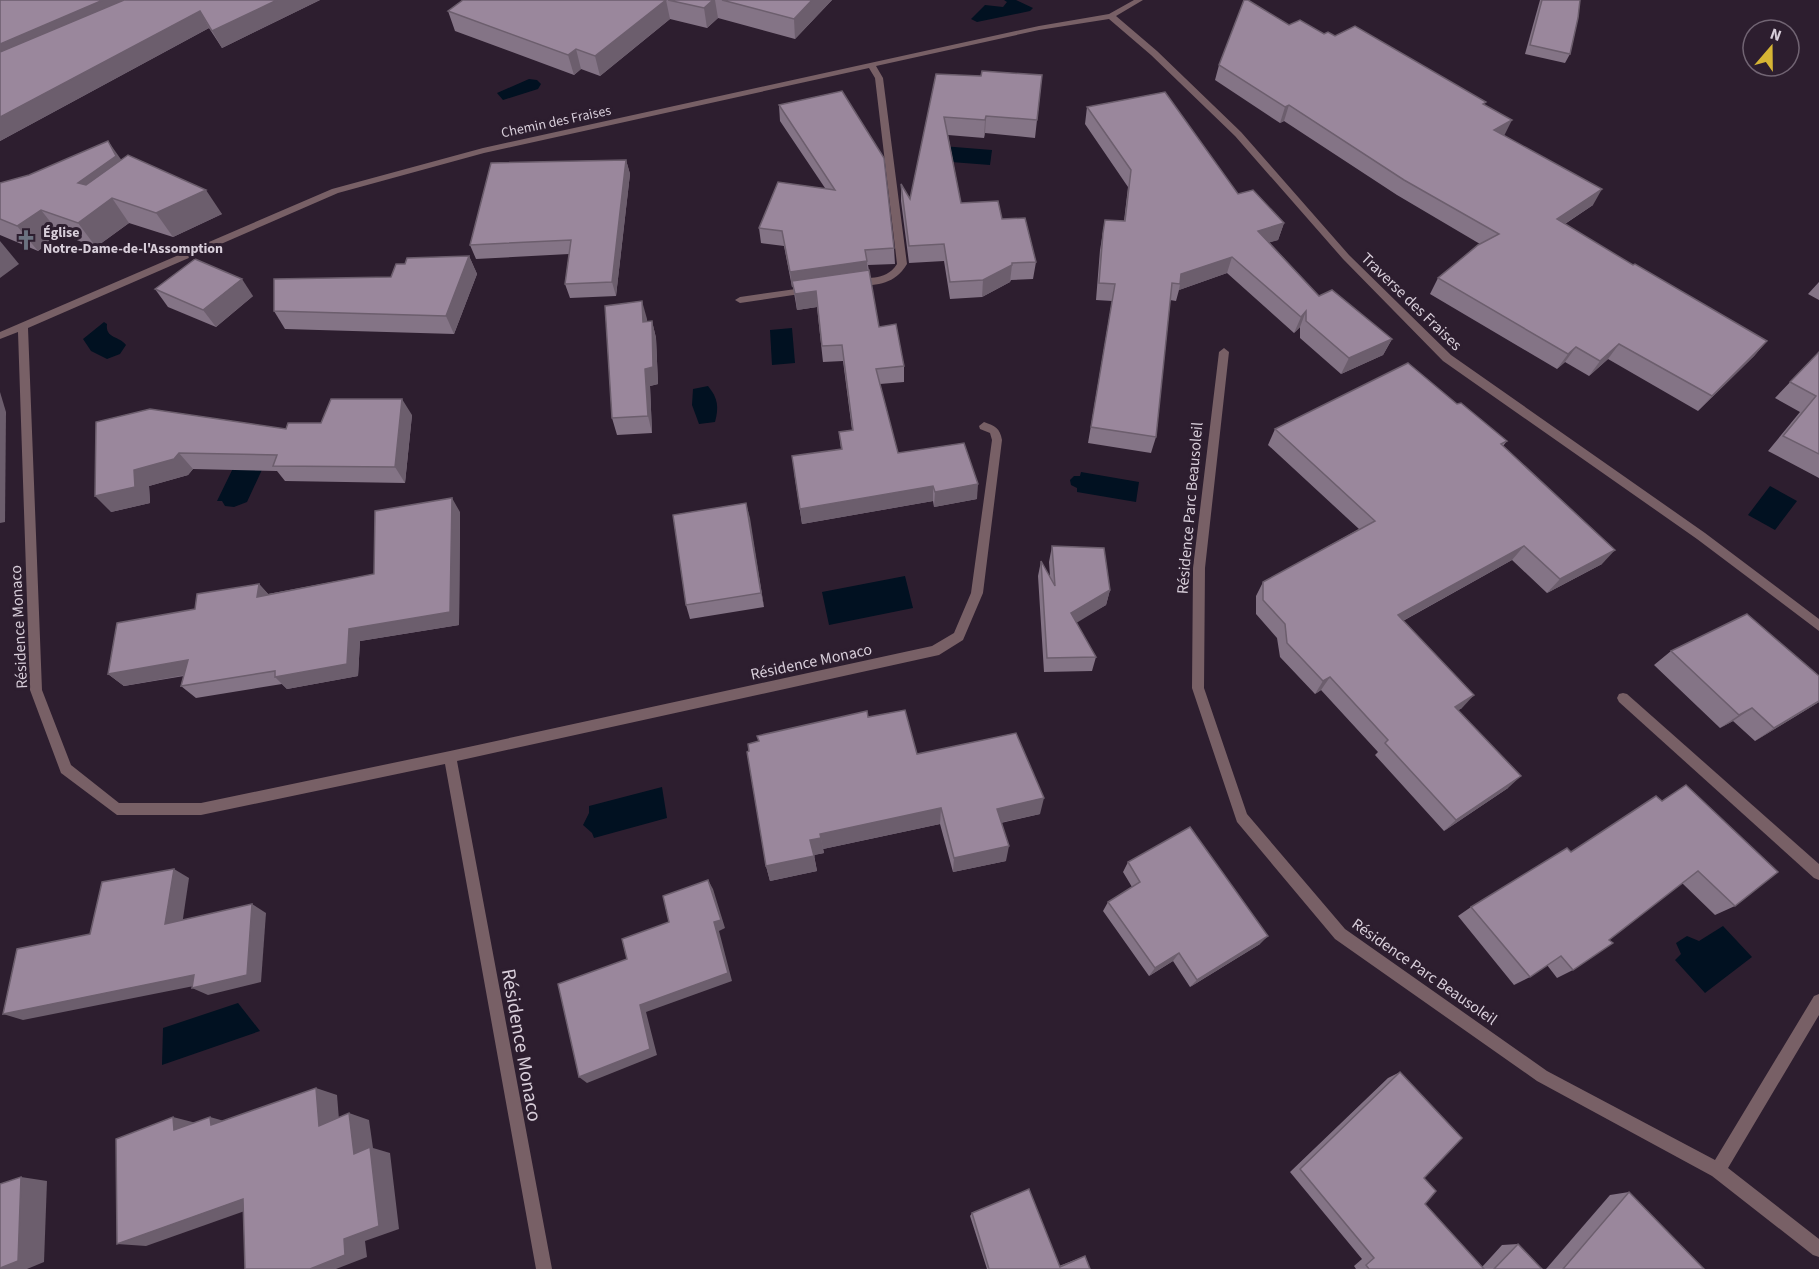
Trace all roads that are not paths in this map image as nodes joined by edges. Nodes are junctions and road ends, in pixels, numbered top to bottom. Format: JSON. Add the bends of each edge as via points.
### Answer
{"nodes":[{"id":1,"x":1139,"y":0,"type":"edge"},
{"id":2,"x":1111,"y":16,"type":"junction"},
{"id":3,"x":872,"y":66,"type":"junction"},
{"id":4,"x":843,"y":286,"type":"edge"},
{"id":5,"x":820,"y":289,"type":"edge"},
{"id":6,"x":740,"y":300,"type":"dead end"},
{"id":7,"x":23,"y":327,"type":"junction"},
{"id":8,"x":0,"y":336,"type":"edge"},
{"id":9,"x":1224,"y":352,"type":"dead end"},
{"id":10,"x":984,"y":426,"type":"dead end"},
{"id":11,"x":1819,"y":626,"type":"edge"},
{"id":12,"x":1623,"y":698,"type":"dead end"},
{"id":13,"x":450,"y":757,"type":"junction"},
{"id":14,"x":1819,"y":873,"type":"edge"},
{"id":15,"x":1819,"y":1001,"type":"edge"},
{"id":16,"x":1718,"y":1170,"type":"junction"},
{"id":17,"x":1819,"y":1249,"type":"edge"},
{"id":18,"x":544,"y":1269,"type":"edge"}],
"edges":[{"from":1,"to":2,"type":"street","name":"Chemin des Fraises"},
{"from":2,"to":3,"type":"street","name":"Chemin des Fraises"},
{"from":2,"to":11,"type":"street","name":"Traverse des Fraises","via":[[1238,134],[1346,257],[1447,358],[1701,536]]},
{"from":3,"to":4,"type":"street","via":[[879,78],[902,264],[890,279]]},
{"from":3,"to":7,"type":"street","name":"Chemin des Fraises","via":[[483,151],[335,191]]},
{"from":5,"to":6,"type":"street"},
{"from":7,"to":8,"type":"street","name":"Chemin des Fraises"},
{"from":7,"to":13,"type":"street","name":"Résidence Monaco","via":[[36,690],[66,769],[117,809],[201,809]]},
{"from":9,"to":16,"type":"street","name":"Résidence Parc Beausoleil","via":[[1199,568],[1198,688],[1242,818],[1340,934],[1542,1076]]},
{"from":10,"to":13,"type":"street","name":"Résidence Monaco","via":[[995,430],[997,440],[977,593],[959,636],[935,651]]},
{"from":12,"to":14,"type":"street"},
{"from":13,"to":18,"type":"street","name":"Résidence Monaco"},
{"from":15,"to":16,"type":"street"},
{"from":16,"to":17,"type":"street","name":"Résidence Parc Beausoleil"}]}
